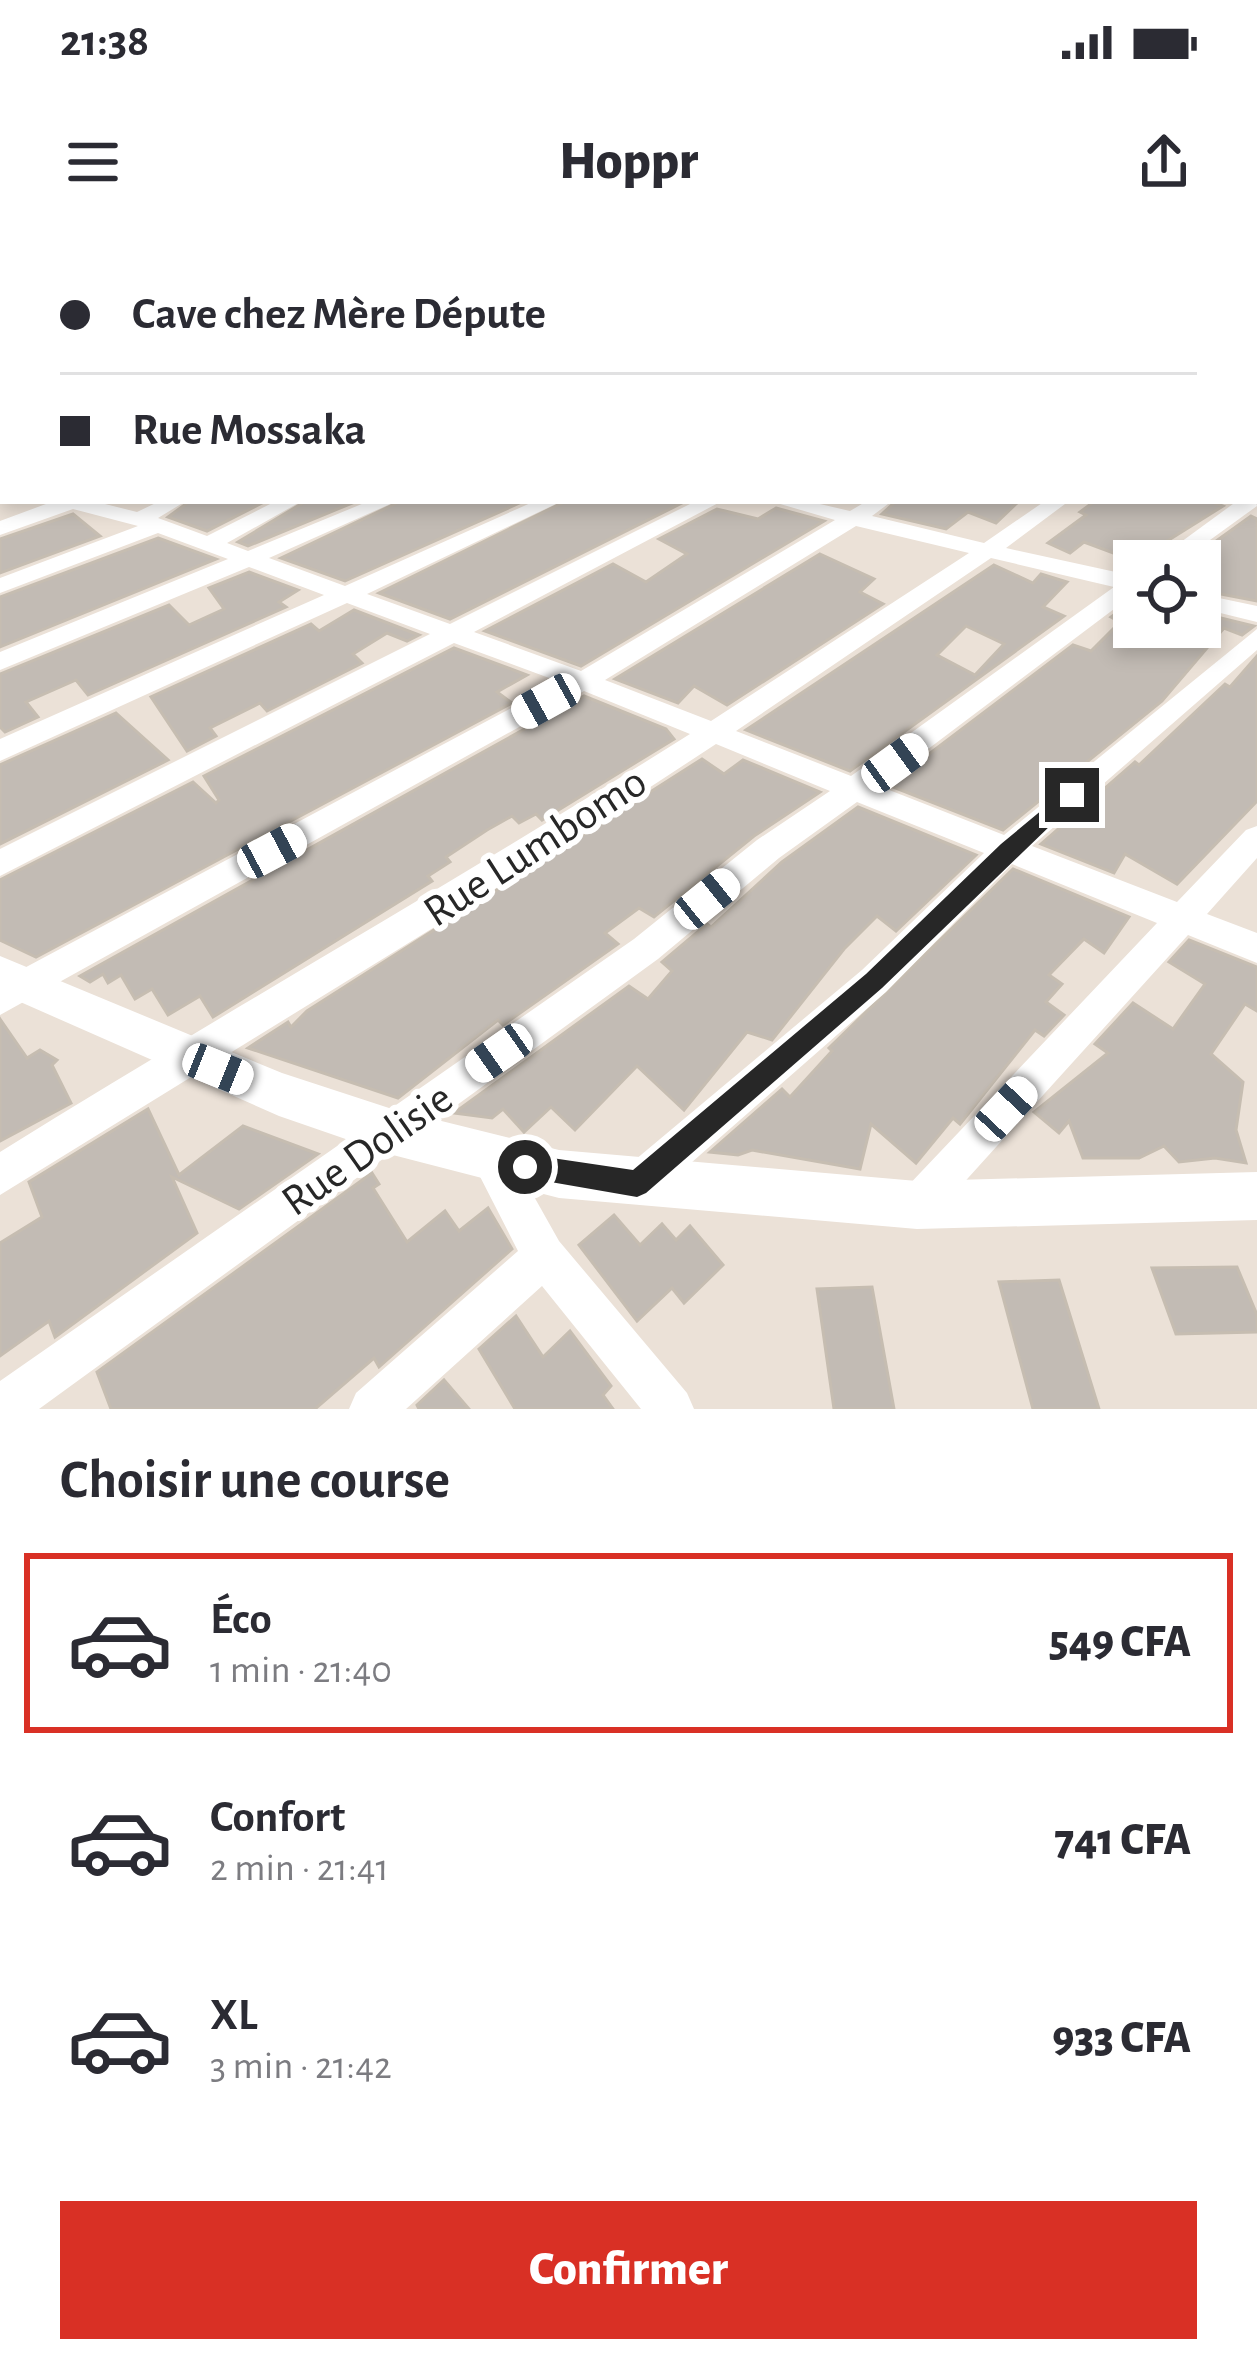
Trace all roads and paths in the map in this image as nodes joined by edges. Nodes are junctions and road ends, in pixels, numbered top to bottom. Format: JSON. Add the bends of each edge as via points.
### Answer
{"nodes":[{"id":1,"x":66,"y":504,"type":"edge"},
{"id":2,"x":78,"y":504,"type":"edge"},
{"id":3,"x":172,"y":504,"type":"edge"},
{"id":4,"x":286,"y":504,"type":"edge"},
{"id":5,"x":380,"y":504,"type":"edge"},
{"id":6,"x":546,"y":504,"type":"edge"},
{"id":7,"x":706,"y":504,"type":"edge"},
{"id":8,"x":791,"y":504,"type":"edge"},
{"id":9,"x":877,"y":504,"type":"edge"},
{"id":10,"x":1053,"y":504,"type":"edge"},
{"id":11,"x":1247,"y":504,"type":"edge"},
{"id":12,"x":849,"y":520,"type":"junction"},
{"id":13,"x":146,"y":523,"type":"junction"},
{"id":14,"x":0,"y":528,"type":"edge"},
{"id":15,"x":1196,"y":540,"type":"edge"},
{"id":16,"x":207,"y":545,"type":"junction"},
{"id":17,"x":982,"y":550,"type":"junction"},
{"id":18,"x":251,"y":559,"type":"junction"},
{"id":19,"x":1113,"y":579,"type":"edge"},
{"id":20,"x":0,"y":586,"type":"edge"},
{"id":21,"x":349,"y":596,"type":"junction"},
{"id":22,"x":1113,"y":600,"type":"edge"},
{"id":23,"x":1221,"y":606,"type":"edge"},
{"id":24,"x":1257,"y":614,"type":"edge"},
{"id":25,"x":456,"y":635,"type":"junction"},
{"id":26,"x":1257,"y":637,"type":"edge"},
{"id":27,"x":0,"y":662,"type":"edge"},
{"id":28,"x":584,"y":681,"type":"junction"},
{"id":29,"x":709,"y":730,"type":"junction"},
{"id":30,"x":0,"y":751,"type":"edge"},
{"id":31,"x":858,"y":790,"type":"junction"},
{"id":32,"x":1257,"y":838,"type":"edge"},
{"id":33,"x":1008,"y":849,"type":"junction"},
{"id":34,"x":0,"y":863,"type":"edge"},
{"id":35,"x":1185,"y":916,"type":"junction"},
{"id":36,"x":1257,"y":948,"type":"edge"},
{"id":37,"x":7,"y":987,"type":"edge"},
{"id":38,"x":187,"y":1056,"type":"junction"},
{"id":39,"x":389,"y":1131,"type":"junction"},
{"id":40,"x":491,"y":1159,"type":"junction"},
{"id":41,"x":0,"y":1175,"type":"edge"},
{"id":42,"x":637,"y":1184,"type":"junction"},
{"id":43,"x":1257,"y":1196,"type":"edge"},
{"id":44,"x":917,"y":1205,"type":"junction"},
{"id":45,"x":544,"y":1256,"type":"junction"},
{"id":46,"x":1,"y":1409,"type":"edge"},
{"id":47,"x":372,"y":1409,"type":"edge"},
{"id":48,"x":671,"y":1409,"type":"edge"}],
"edges":[{"from":1,"to":14,"type":"street"},
{"from":2,"to":13,"type":"street"},
{"from":3,"to":13,"type":"street"},
{"from":4,"to":16,"type":"street"},
{"from":5,"to":18,"type":"street"},
{"from":6,"to":21,"type":"street"},
{"from":7,"to":25,"type":"street"},
{"from":8,"to":12,"type":"street"},
{"from":9,"to":12,"type":"street"},
{"from":10,"to":17,"type":"street","name":"Rue Lumbomo"},
{"from":11,"to":15,"type":"street"},
{"from":12,"to":17,"type":"street"},
{"from":12,"to":28,"type":"street"},
{"from":13,"to":16,"type":"street"},
{"from":13,"to":20,"type":"street"},
{"from":16,"to":18,"type":"street"},
{"from":17,"to":19,"type":"street"},
{"from":17,"to":29,"type":"street","name":"Rue Lumbomo"},
{"from":18,"to":21,"type":"street"},
{"from":18,"to":27,"type":"street"},
{"from":21,"to":25,"type":"street"},
{"from":21,"to":30,"type":"street"},
{"from":22,"to":31,"type":"street","name":"Rue Dolisie"},
{"from":23,"to":24,"type":"street"},
{"from":25,"to":28,"type":"street"},
{"from":25,"to":34,"type":"street"},
{"from":26,"to":33,"type":"street"},
{"from":28,"to":29,"type":"street"},
{"from":28,"to":37,"type":"street"},
{"from":29,"to":31,"type":"street"},
{"from":29,"to":38,"type":"street","name":"Rue Lumbomo","via":[[464,893]]},
{"from":31,"to":33,"type":"street"},
{"from":31,"to":39,"type":"street","name":"Rue Dolisie"},
{"from":32,"to":35,"type":"street"},
{"from":33,"to":35,"type":"street"},
{"from":33,"to":42,"type":"street","via":[[874,981]]},
{"from":35,"to":36,"type":"street"},
{"from":35,"to":44,"type":"street"},
{"from":37,"to":38,"type":"street"},
{"from":38,"to":39,"type":"street"},
{"from":38,"to":41,"type":"street","name":"Rue Lumbomo"},
{"from":39,"to":40,"type":"street"},
{"from":39,"to":46,"type":"street","name":"Rue Dolisie"},
{"from":40,"to":42,"type":"street"},
{"from":40,"to":45,"type":"street"},
{"from":42,"to":44,"type":"street"},
{"from":43,"to":44,"type":"street"},
{"from":45,"to":47,"type":"street"},
{"from":45,"to":48,"type":"street"}]}
